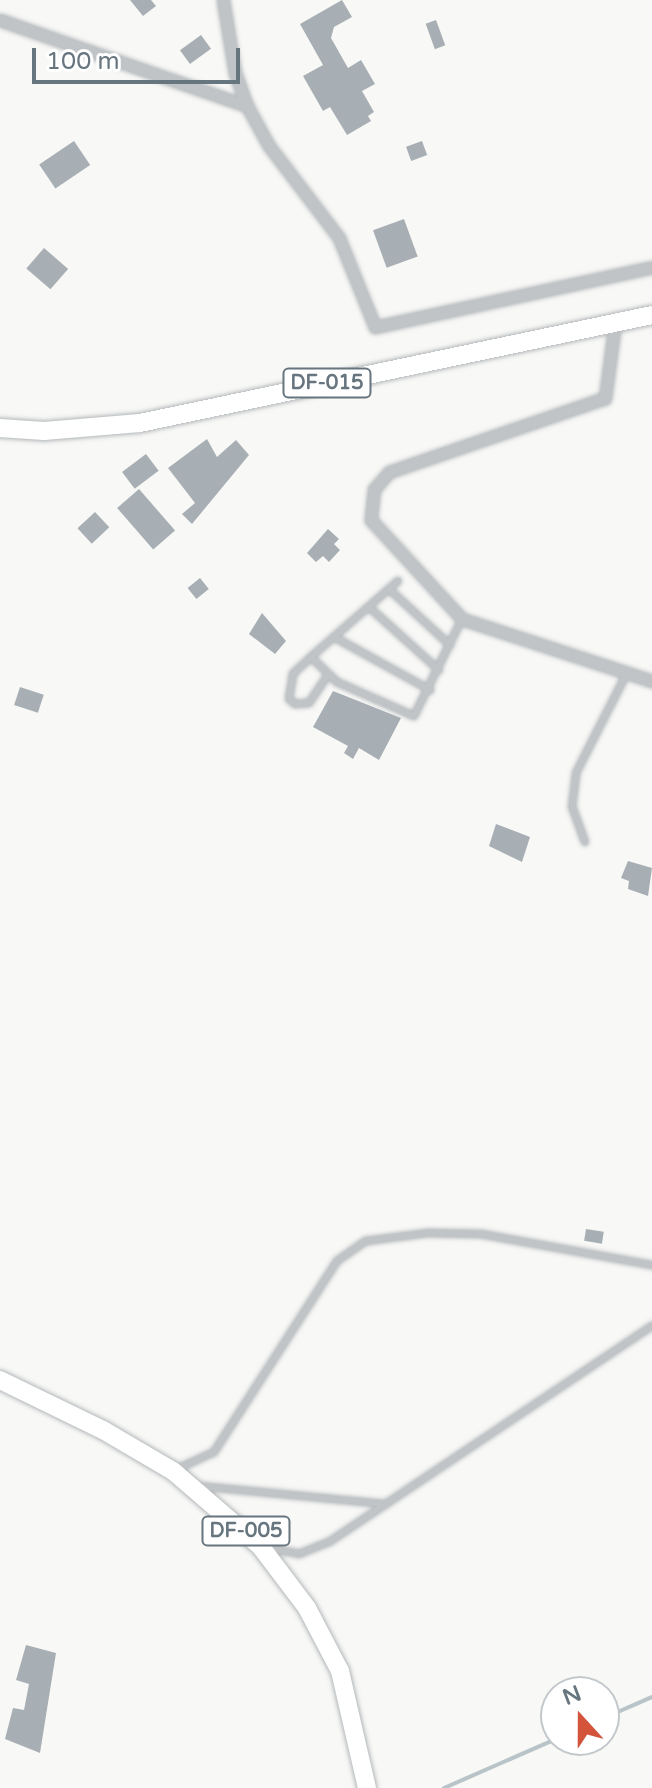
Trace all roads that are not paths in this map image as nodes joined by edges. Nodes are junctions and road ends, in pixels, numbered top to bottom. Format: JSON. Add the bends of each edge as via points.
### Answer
{"nodes":[{"id":1,"x":223,"y":0,"type":"edge"},
{"id":2,"x":0,"y":20,"type":"edge"},
{"id":3,"x":247,"y":106,"type":"junction"},
{"id":4,"x":651,"y":271,"type":"edge"},
{"id":5,"x":652,"y":315,"type":"edge"},
{"id":6,"x":615,"y":323,"type":"junction"},
{"id":7,"x":0,"y":428,"type":"edge"},
{"id":8,"x":398,"y":581,"type":"dead end"},
{"id":9,"x":389,"y":589,"type":"junction"},
{"id":10,"x":369,"y":607,"type":"junction"},
{"id":11,"x":462,"y":619,"type":"junction"},
{"id":12,"x":334,"y":637,"type":"junction"},
{"id":13,"x":450,"y":645,"type":"junction"},
{"id":14,"x":311,"y":657,"type":"junction"},
{"id":15,"x":439,"y":670,"type":"junction"},
{"id":16,"x":627,"y":673,"type":"junction"},
{"id":17,"x":327,"y":676,"type":"junction"},
{"id":18,"x":652,"y":681,"type":"edge"},
{"id":19,"x":430,"y":690,"type":"junction"},
{"id":20,"x":585,"y":842,"type":"dead end"},
{"id":21,"x":652,"y":1265,"type":"edge"},
{"id":22,"x":652,"y":1326,"type":"edge"},
{"id":23,"x":0,"y":1380,"type":"edge"},
{"id":24,"x":173,"y":1471,"type":"junction"},
{"id":25,"x":192,"y":1486,"type":"junction"},
{"id":26,"x":386,"y":1504,"type":"junction"},
{"id":27,"x":261,"y":1547,"type":"junction"},
{"id":28,"x":367,"y":1788,"type":"edge"}],
"edges":[{"from":1,"to":3,"type":"street","via":[[235,73]]},
{"from":2,"to":3,"type":"street"},
{"from":3,"to":4,"type":"street","via":[[269,146],[339,238],[375,327]]},
{"from":5,"to":6,"type":"main road","number":"DF-015"},
{"from":6,"to":7,"type":"main road","number":"DF-015","via":[[140,423],[44,431]]},
{"from":6,"to":11,"type":"street","via":[[605,398],[389,472],[374,489],[371,520]]},
{"from":8,"to":9,"type":"lane"},
{"from":9,"to":10,"type":"lane"},
{"from":9,"to":13,"type":"lane"},
{"from":10,"to":12,"type":"lane"},
{"from":10,"to":15,"type":"lane"},
{"from":11,"to":13,"type":"lane"},
{"from":11,"to":16,"type":"street"},
{"from":12,"to":14,"type":"lane"},
{"from":12,"to":19,"type":"lane"},
{"from":13,"to":15,"type":"lane"},
{"from":14,"to":17,"type":"lane"},
{"from":14,"to":17,"type":"lane","via":[[293,674],[289,699],[309,703]]},
{"from":15,"to":19,"type":"lane"},
{"from":16,"to":18,"type":"street"},
{"from":16,"to":20,"type":"lane","via":[[576,773],[572,807]]},
{"from":17,"to":19,"type":"lane","via":[[410,716],[418,713]]},
{"from":21,"to":24,"type":"lane","via":[[481,1234],[428,1233],[366,1241],[337,1261],[214,1452]]},
{"from":22,"to":26,"type":"lane"},
{"from":23,"to":24,"type":"main road","number":"DF-005"},
{"from":24,"to":25,"type":"main road","number":"DF-005"},
{"from":25,"to":26,"type":"lane"},
{"from":25,"to":27,"type":"main road","number":"DF-005"},
{"from":26,"to":27,"type":"lane","via":[[313,1551],[299,1554]]},
{"from":27,"to":28,"type":"main road","number":"DF-005","via":[[307,1608],[340,1671]]}]}
